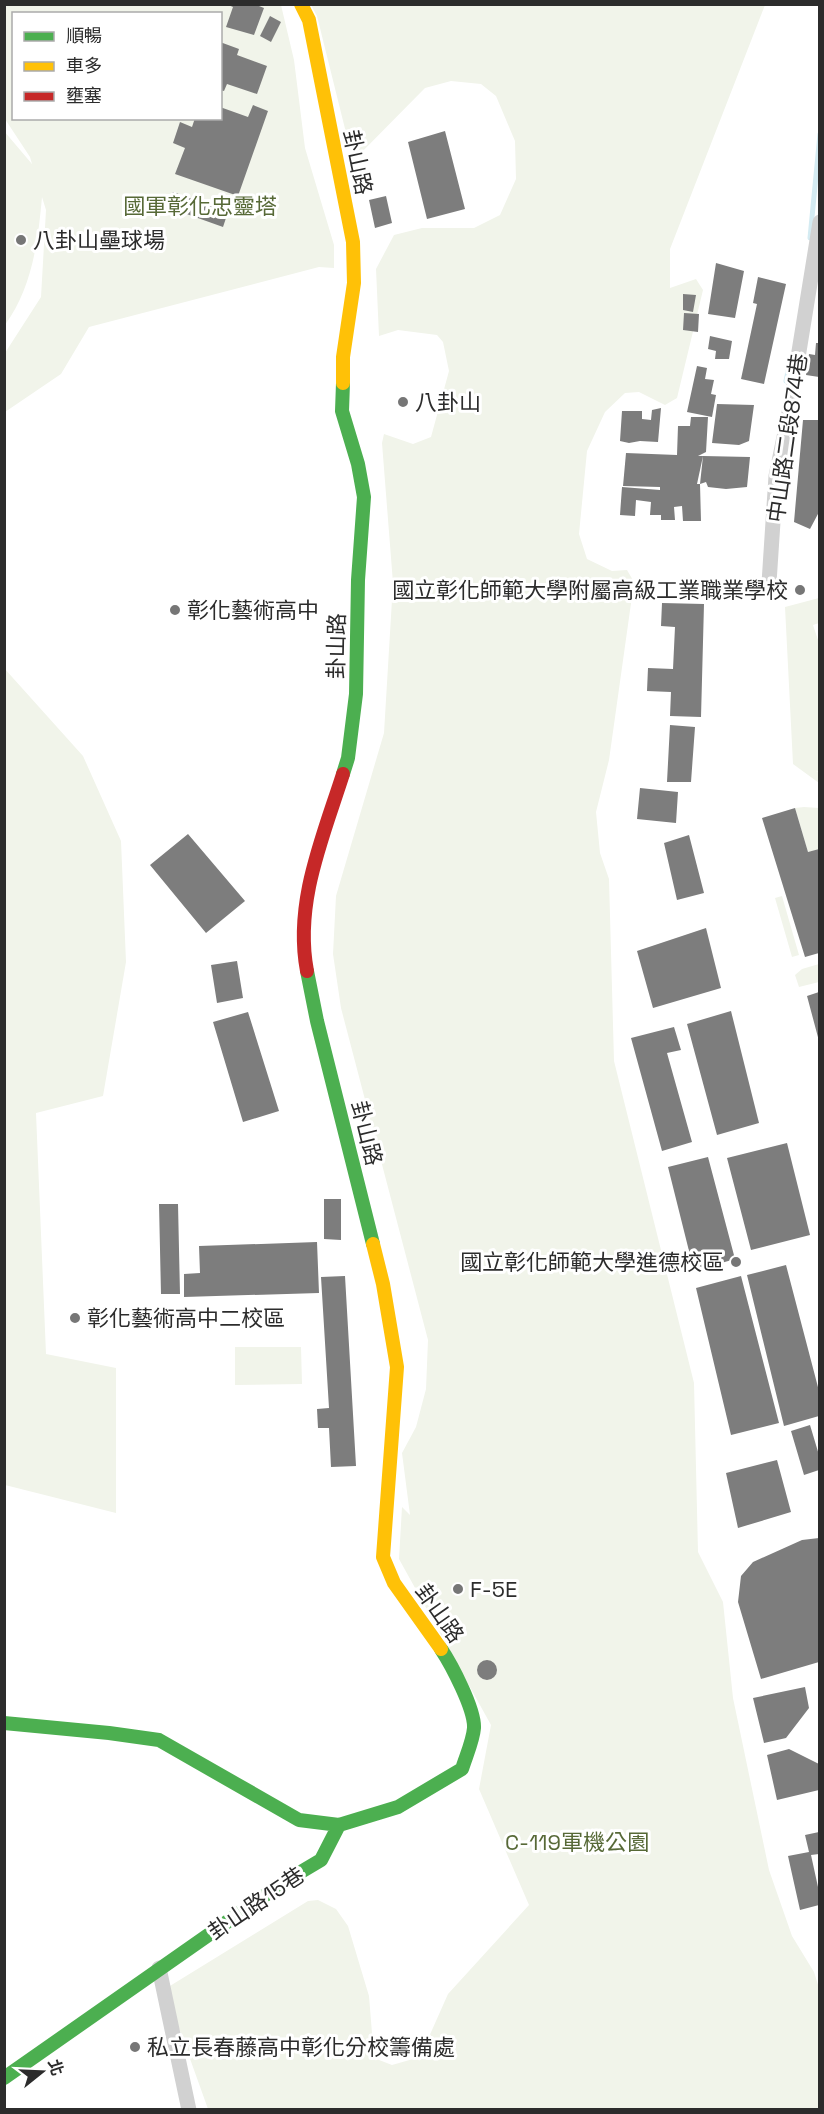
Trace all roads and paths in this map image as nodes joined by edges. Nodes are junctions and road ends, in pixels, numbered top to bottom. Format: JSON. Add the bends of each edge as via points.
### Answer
{"nodes":[{"id":1,"x":301,"y":4,"type":"edge"},
{"id":2,"x":819,"y":222,"type":"edge"},
{"id":3,"x":769,"y":583,"type":"dead end"},
{"id":4,"x":4,"y":1723,"type":"edge"},
{"id":5,"x":339,"y":1825,"type":"junction"},
{"id":6,"x":159,"y":1968,"type":"junction"},
{"id":7,"x":4,"y":2078,"type":"edge"},
{"id":8,"x":189,"y":2109,"type":"edge"}],
"edges":[{"from":1,"to":5,"type":"street","name":"卦山路","via":[[309,20],[353,242],[354,283],[343,357],[342,411],[364,497],[356,694],[348,758],[311,876],[303,949],[317,1021],[383,1284],[397,1366],[383,1557],[394,1583],[443,1652],[474,1720],[462,1769],[398,1807]]},
{"from":2,"to":3,"type":"street","name":"中山路二段874巷","via":[[776,476]]},
{"from":4,"to":5,"type":"street","name":"卦山路","via":[[159,1740],[299,1820]]},
{"from":5,"to":6,"type":"street","name":"卦山路15巷","via":[[321,1860]]},
{"from":6,"to":7,"type":"street","name":"卦山路15巷"},
{"from":6,"to":8,"type":"street"}]}
